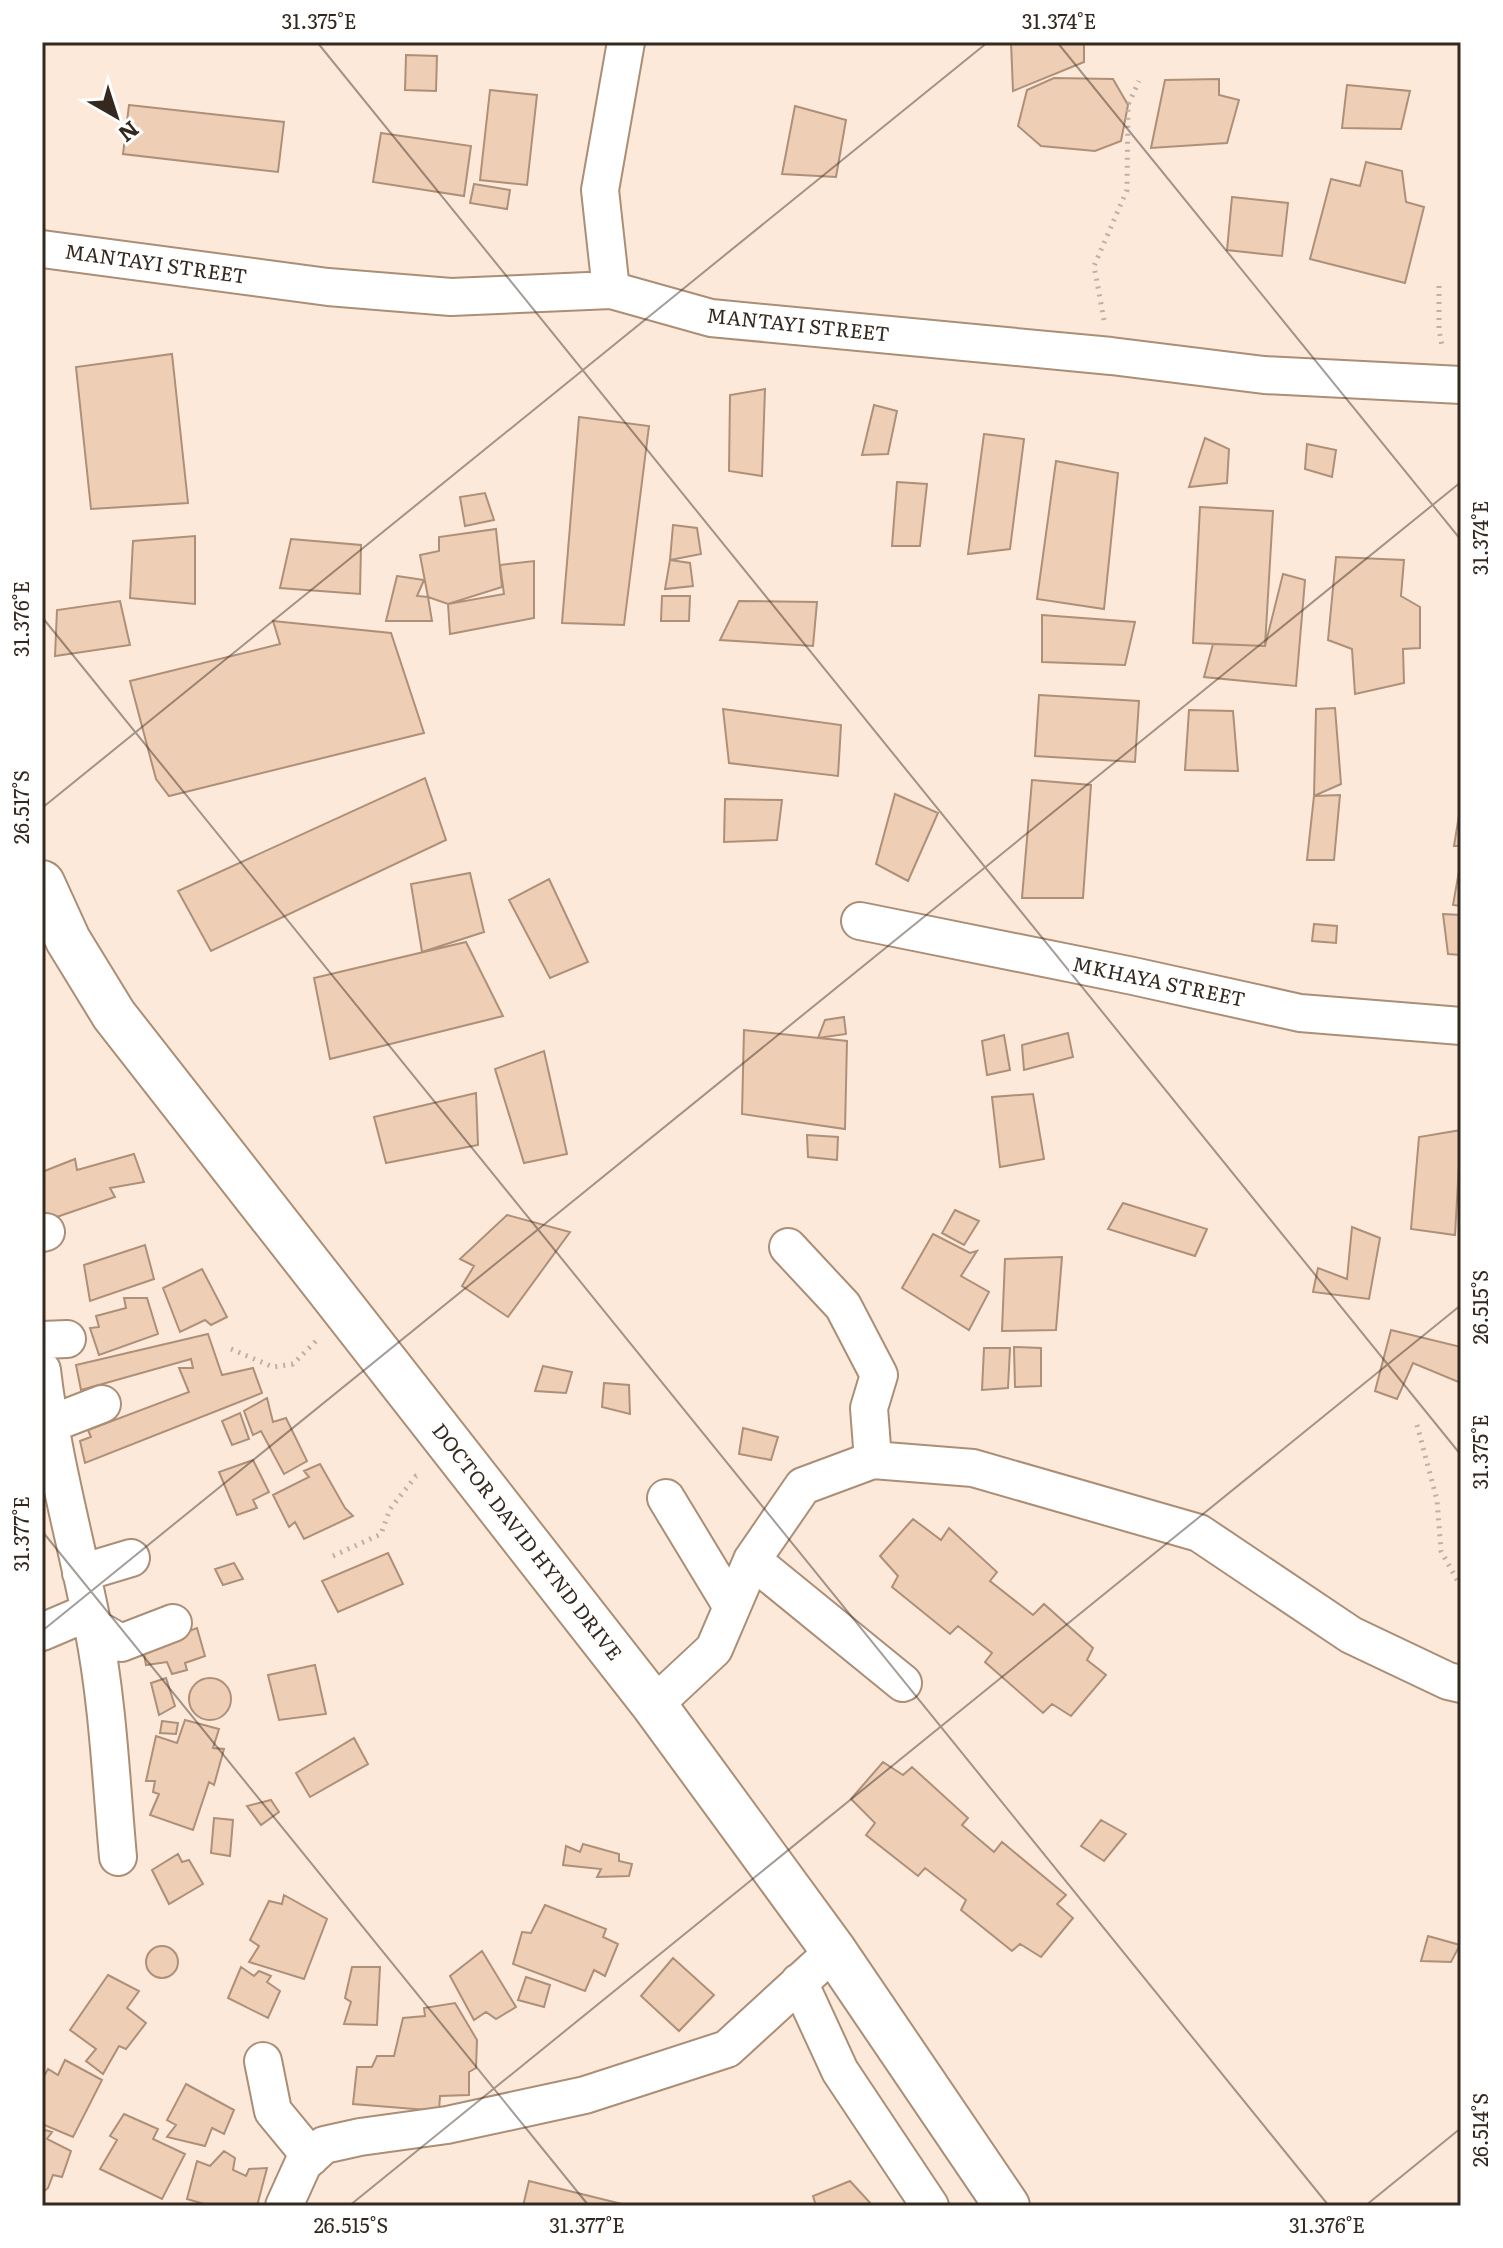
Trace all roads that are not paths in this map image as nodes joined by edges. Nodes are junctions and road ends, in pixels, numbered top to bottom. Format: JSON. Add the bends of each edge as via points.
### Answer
{"nodes":[{"id":1,"x":626,"y":42,"type":"edge"},
{"id":2,"x":42,"y":249,"type":"edge"},
{"id":3,"x":611,"y":290,"type":"junction"},
{"id":4,"x":1456,"y":384,"type":"edge"},
{"id":5,"x":42,"y":883,"type":"edge"},
{"id":6,"x":860,"y":921,"type":"dead end"},
{"id":7,"x":1461,"y":1026,"type":"edge"},
{"id":8,"x":788,"y":1247,"type":"dead end"},
{"id":9,"x":42,"y":1370,"type":"edge"},
{"id":10,"x":102,"y":1404,"type":"dead end"},
{"id":11,"x":48,"y":1425,"type":"junction"},
{"id":12,"x":873,"y":1460,"type":"junction"},
{"id":13,"x":666,"y":1498,"type":"dead end"},
{"id":14,"x":131,"y":1558,"type":"dead end"},
{"id":15,"x":752,"y":1560,"type":"junction"},
{"id":16,"x":81,"y":1573,"type":"junction"},
{"id":17,"x":732,"y":1607,"type":"junction"},
{"id":18,"x":91,"y":1619,"type":"junction"},
{"id":19,"x":173,"y":1623,"type":"dead end"},
{"id":20,"x":42,"y":1632,"type":"edge"},
{"id":21,"x":903,"y":1683,"type":"dead end"},
{"id":22,"x":1461,"y":1684,"type":"edge"},
{"id":23,"x":654,"y":1705,"type":"junction"},
{"id":24,"x":118,"y":1857,"type":"dead end"},
{"id":25,"x":834,"y":1951,"type":"junction"},
{"id":26,"x":799,"y":1982,"type":"junction"},
{"id":27,"x":263,"y":2061,"type":"dead end"},
{"id":28,"x":311,"y":2157,"type":"junction"},
{"id":29,"x":284,"y":2206,"type":"edge"},
{"id":30,"x":930,"y":2206,"type":"edge"},
{"id":31,"x":1007,"y":2206,"type":"edge"}],
"edges":[{"from":1,"to":3,"type":"street","via":[[600,190]]},
{"from":2,"to":3,"type":"street","name":"MANTAYI STREET","via":[[328,287],[451,297]]},
{"from":3,"to":4,"type":"street","name":"MANTAYI STREET","via":[[711,318],[1264,375]]},
{"from":5,"to":23,"type":"main road","name":"DOCTOR DAVID HYND DRIVE","via":[[68,940],[114,1015]]},
{"from":6,"to":7,"type":"street","name":"MKHAYA STREET","via":[[1300,1013]]},
{"from":8,"to":12,"type":"street","via":[[843,1306],[879,1375],[869,1408]]},
{"from":9,"to":11,"type":"street"},
{"from":10,"to":11,"type":"street"},
{"from":11,"to":16,"type":"street"},
{"from":12,"to":15,"type":"street","via":[[803,1486]]},
{"from":12,"to":22,"type":"street","via":[[973,1468],[1199,1533],[1351,1635]]},
{"from":13,"to":17,"type":"street"},
{"from":14,"to":16,"type":"street"},
{"from":15,"to":17,"type":"street"},
{"from":15,"to":21,"type":"street"},
{"from":16,"to":18,"type":"street"},
{"from":17,"to":23,"type":"street","via":[[714,1649]]},
{"from":18,"to":19,"type":"street","via":[[121,1643]]},
{"from":18,"to":20,"type":"street"},
{"from":18,"to":24,"type":"street","via":[[105,1701]]},
{"from":23,"to":25,"type":"main road","name":"DOCTOR DAVID HYND DRIVE"},
{"from":25,"to":26,"type":"street"},
{"from":25,"to":31,"type":"main road","name":"DOCTOR DAVID HYND DRIVE"},
{"from":26,"to":28,"type":"street","via":[[727,2049],[585,2095],[507,2104],[447,2125],[324,2145]]},
{"from":26,"to":30,"type":"street","via":[[840,2071]]},
{"from":27,"to":28,"type":"street","via":[[273,2111]]},
{"from":28,"to":29,"type":"street"}]}
